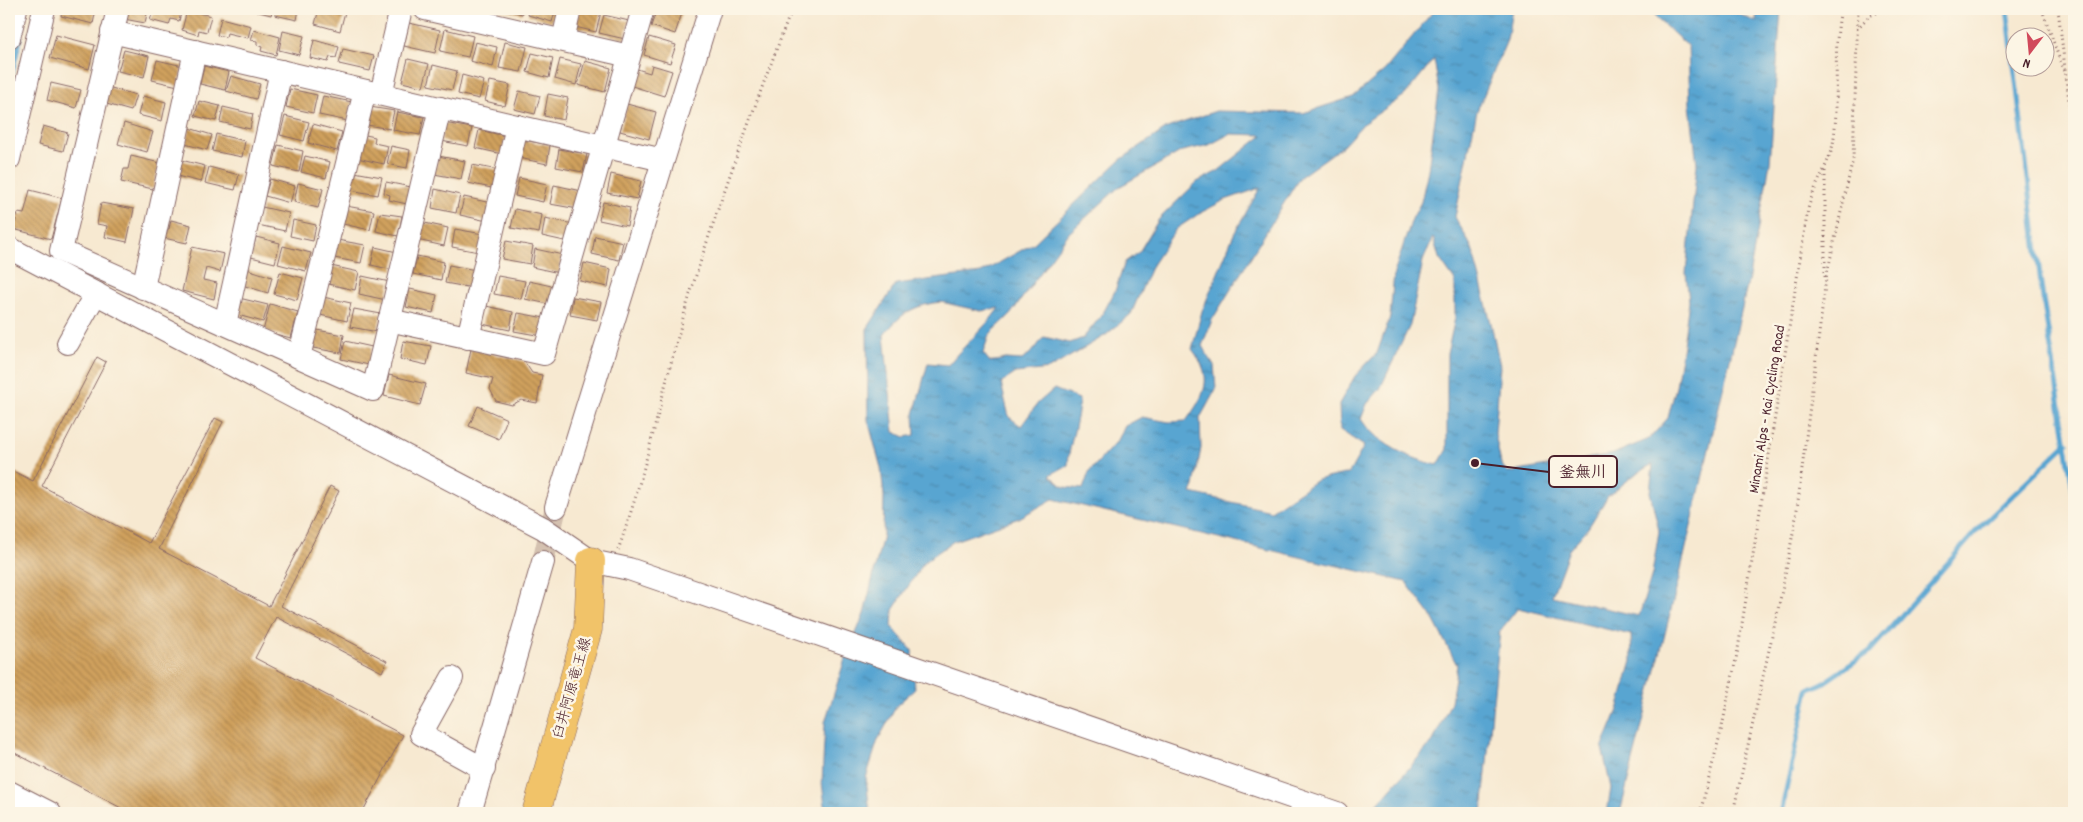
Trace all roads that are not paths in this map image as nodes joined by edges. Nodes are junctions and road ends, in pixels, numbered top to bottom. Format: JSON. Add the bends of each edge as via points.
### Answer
{"nodes":[{"id":1,"x":16,"y":9,"type":"edge"},
{"id":2,"x":44,"y":9,"type":"edge"},
{"id":3,"x":118,"y":9,"type":"edge"},
{"id":4,"x":401,"y":9,"type":"edge"},
{"id":5,"x":425,"y":9,"type":"edge"},
{"id":6,"x":570,"y":9,"type":"edge"},
{"id":7,"x":643,"y":9,"type":"edge"},
{"id":8,"x":710,"y":9,"type":"edge"},
{"id":9,"x":483,"y":15,"type":"edge"},
{"id":10,"x":112,"y":32,"type":"junction"},
{"id":11,"x":9,"y":38,"type":"edge"},
{"id":12,"x":563,"y":40,"type":"junction"},
{"id":13,"x":195,"y":51,"type":"junction"},
{"id":14,"x":629,"y":56,"type":"junction"},
{"id":15,"x":281,"y":71,"type":"junction"},
{"id":16,"x":373,"y":92,"type":"junction"},
{"id":17,"x":440,"y":108,"type":"junction"},
{"id":18,"x":517,"y":126,"type":"junction"},
{"id":19,"x":604,"y":146,"type":"junction"},
{"id":20,"x":9,"y":159,"type":"edge"},
{"id":21,"x":663,"y":160,"type":"junction"},
{"id":22,"x":9,"y":248,"type":"edge"},
{"id":23,"x":143,"y":288,"type":"junction"},
{"id":24,"x":96,"y":293,"type":"junction"},
{"id":25,"x":389,"y":320,"type":"junction"},
{"id":26,"x":224,"y":324,"type":"junction"},
{"id":27,"x":468,"y":338,"type":"junction"},
{"id":28,"x":68,"y":343,"type":"dead end"},
{"id":29,"x":299,"y":357,"type":"junction"},
{"id":30,"x":556,"y":507,"type":"tunnel mouth"},
{"id":31,"x":543,"y":562,"type":"tunnel mouth"},
{"id":32,"x":610,"y":564,"type":"junction"},
{"id":33,"x":452,"y":678,"type":"dead end"},
{"id":34,"x":484,"y":769,"type":"junction"},
{"id":35,"x":9,"y":792,"type":"edge"},
{"id":36,"x":50,"y":813,"type":"edge"},
{"id":37,"x":470,"y":813,"type":"edge"},
{"id":38,"x":536,"y":813,"type":"edge"},
{"id":39,"x":1337,"y":813,"type":"edge"}],
"edges":[{"from":1,"to":11,"type":"street"},
{"from":2,"to":20,"type":"street"},
{"from":3,"to":10,"type":"street"},
{"from":4,"to":16,"type":"street"},
{"from":5,"to":9,"type":"street"},
{"from":6,"to":12,"type":"street"},
{"from":7,"to":14,"type":"street"},
{"from":8,"to":21,"type":"street"},
{"from":9,"to":12,"type":"street"},
{"from":10,"to":13,"type":"street"},
{"from":10,"to":23,"type":"street","via":[[61,251]]},
{"from":12,"to":14,"type":"street"},
{"from":13,"to":15,"type":"street"},
{"from":13,"to":23,"type":"street"},
{"from":14,"to":19,"type":"street"},
{"from":15,"to":16,"type":"street"},
{"from":15,"to":26,"type":"street"},
{"from":16,"to":17,"type":"street"},
{"from":16,"to":29,"type":"street"},
{"from":17,"to":18,"type":"street"},
{"from":17,"to":25,"type":"street"},
{"from":18,"to":19,"type":"street"},
{"from":18,"to":27,"type":"street"},
{"from":19,"to":21,"type":"street"},
{"from":19,"to":27,"type":"street","via":[[544,354]]},
{"from":21,"to":30,"type":"street"},
{"from":22,"to":24,"type":"street"},
{"from":23,"to":26,"type":"street"},
{"from":24,"to":28,"type":"street"},
{"from":24,"to":32,"type":"street"},
{"from":25,"to":27,"type":"street"},
{"from":25,"to":29,"type":"street","via":[[373,390]]},
{"from":26,"to":29,"type":"street"},
{"from":31,"to":34,"type":"street"},
{"from":32,"to":38,"type":"main road","name":"臼井阿原竜王線","via":[[588,628]]},
{"from":32,"to":39,"type":"street"},
{"from":33,"to":34,"type":"street","via":[[421,734]]},
{"from":34,"to":37,"type":"street"},
{"from":35,"to":36,"type":"street"}]}
